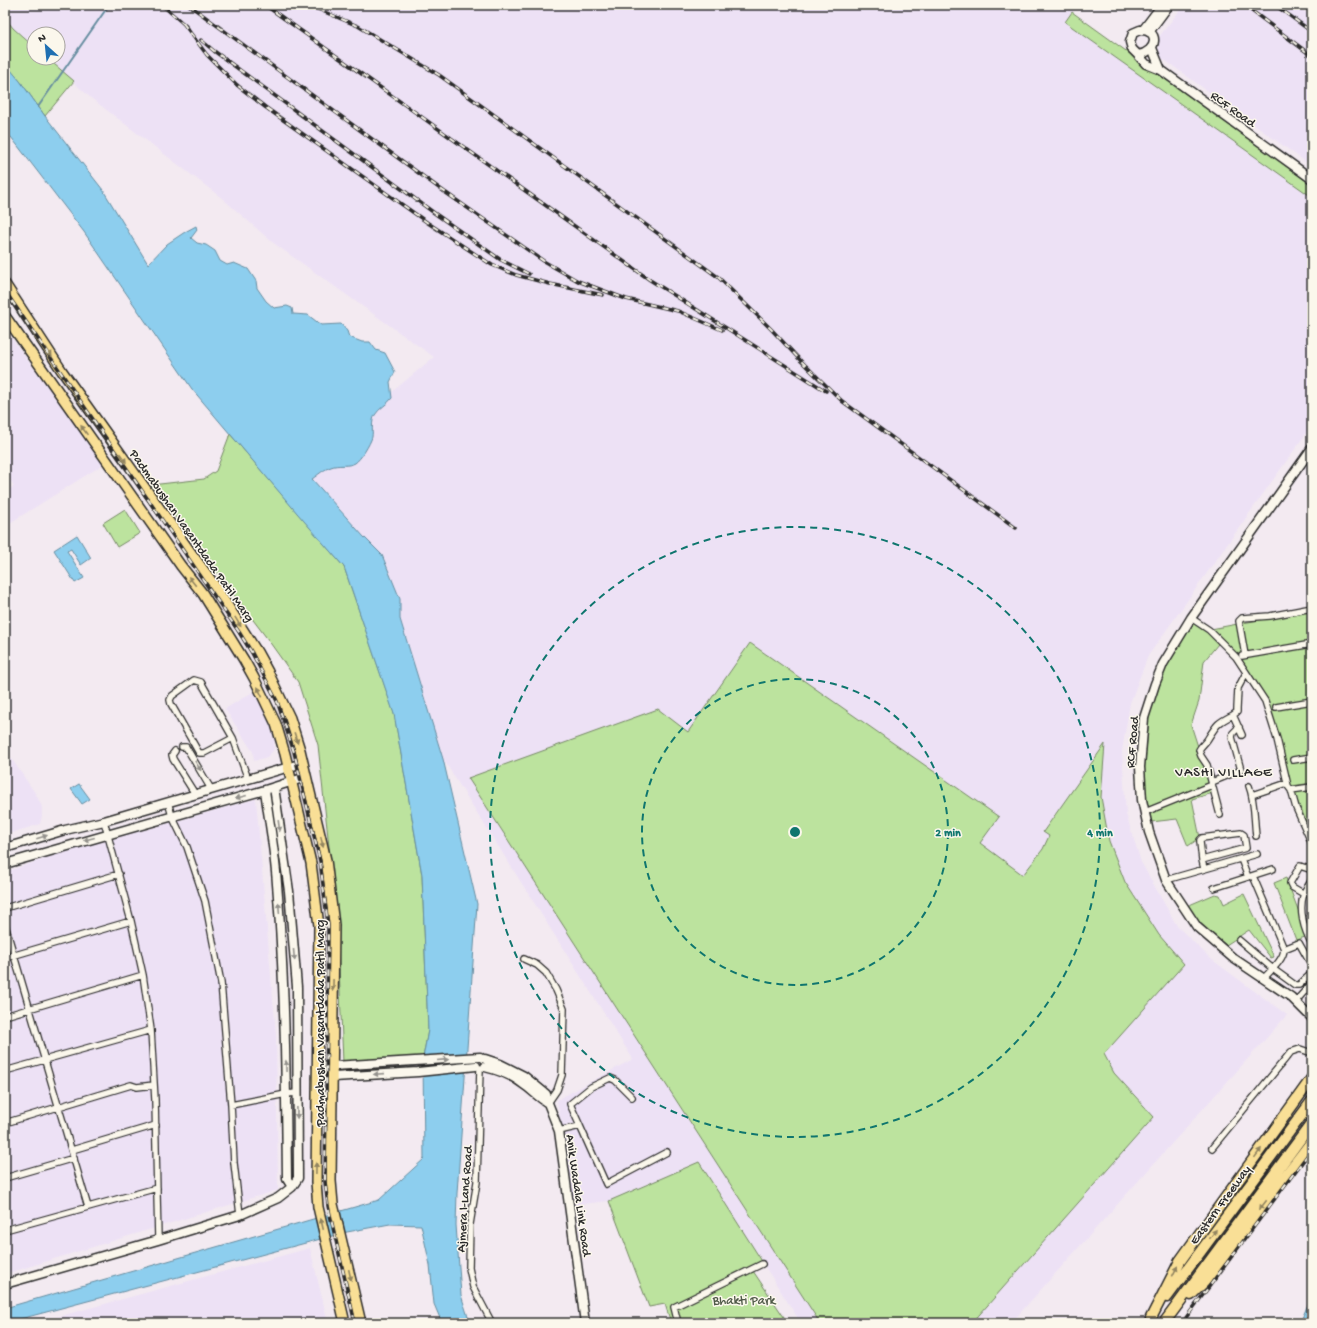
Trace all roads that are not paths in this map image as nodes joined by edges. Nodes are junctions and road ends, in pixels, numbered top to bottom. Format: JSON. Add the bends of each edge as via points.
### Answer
{"nodes":[{"id":1,"x":1162,"y":5,"type":"edge"},
{"id":2,"x":1169,"y":5,"type":"edge"},
{"id":3,"x":1146,"y":31,"type":"junction"},
{"id":4,"x":1152,"y":48,"type":"junction"},
{"id":5,"x":1138,"y":55,"type":"junction"},
{"id":6,"x":1161,"y":70,"type":"junction"},
{"id":7,"x":1312,"y":179,"type":"edge"},
{"id":8,"x":5,"y":284,"type":"edge"},
{"id":9,"x":5,"y":316,"type":"edge"},
{"id":10,"x":31,"y":324,"type":"junction"},
{"id":11,"x":17,"y":333,"type":"junction"},
{"id":12,"x":41,"y":339,"type":"junction"},
{"id":13,"x":27,"y":347,"type":"junction"},
{"id":14,"x":1312,"y":448,"type":"edge"},
{"id":15,"x":1312,"y":608,"type":"edge"},
{"id":16,"x":1191,"y":618,"type":"junction"},
{"id":17,"x":1312,"y":644,"type":"edge"},
{"id":18,"x":1245,"y":655,"type":"junction"},
{"id":19,"x":1236,"y":657,"type":"junction"},
{"id":20,"x":1246,"y":673,"type":"junction"},
{"id":21,"x":1312,"y":701,"type":"edge"},
{"id":22,"x":1276,"y":707,"type":"dead end"},
{"id":23,"x":1233,"y":715,"type":"junction"},
{"id":24,"x":1239,"y":727,"type":"junction"},
{"id":25,"x":1242,"y":735,"type":"dead end"},
{"id":26,"x":233,"y":738,"type":"junction"},
{"id":27,"x":182,"y":747,"type":"dead end"},
{"id":28,"x":175,"y":751,"type":"dead end"},
{"id":29,"x":1312,"y":756,"type":"edge"},
{"id":30,"x":1293,"y":760,"type":"dead end"},
{"id":31,"x":303,"y":763,"type":"junction"},
{"id":32,"x":288,"y":767,"type":"junction"},
{"id":33,"x":306,"y":777,"type":"junction"},
{"id":34,"x":248,"y":779,"type":"junction"},
{"id":35,"x":292,"y":781,"type":"junction"},
{"id":36,"x":1212,"y":783,"type":"junction"},
{"id":37,"x":1287,"y":784,"type":"junction"},
{"id":38,"x":1249,"y":786,"type":"dead end"},
{"id":39,"x":274,"y":787,"type":"junction"},
{"id":40,"x":1312,"y":787,"type":"edge"},
{"id":41,"x":211,"y":789,"type":"junction"},
{"id":42,"x":265,"y":790,"type":"junction"},
{"id":43,"x":1291,"y":790,"type":"junction"},
{"id":44,"x":195,"y":794,"type":"junction"},
{"id":45,"x":1252,"y":795,"type":"junction"},
{"id":46,"x":168,"y":802,"type":"junction"},
{"id":47,"x":1145,"y":812,"type":"junction"},
{"id":48,"x":1220,"y":815,"type":"dead end"},
{"id":49,"x":172,"y":816,"type":"junction"},
{"id":50,"x":104,"y":820,"type":"junction"},
{"id":51,"x":108,"y":834,"type":"junction"},
{"id":52,"x":1256,"y":836,"type":"dead end"},
{"id":53,"x":1312,"y":844,"type":"edge"},
{"id":54,"x":5,"y":848,"type":"edge"},
{"id":55,"x":1257,"y":854,"type":"dead end"},
{"id":56,"x":1242,"y":859,"type":"junction"},
{"id":57,"x":1202,"y":860,"type":"junction"},
{"id":58,"x":5,"y":864,"type":"edge"},
{"id":59,"x":1204,"y":869,"type":"junction"},
{"id":60,"x":1273,"y":869,"type":"dead end"},
{"id":61,"x":1312,"y":870,"type":"edge"},
{"id":62,"x":119,"y":874,"type":"junction"},
{"id":63,"x":1250,"y":877,"type":"junction"},
{"id":64,"x":1312,"y":879,"type":"edge"},
{"id":65,"x":1166,"y":880,"type":"junction"},
{"id":66,"x":287,"y":881,"type":"junction"},
{"id":67,"x":277,"y":882,"type":"junction"},
{"id":68,"x":1214,"y":888,"type":"dead end"},
{"id":69,"x":1304,"y":894,"type":"junction"},
{"id":70,"x":5,"y":908,"type":"edge"},
{"id":71,"x":131,"y":921,"type":"junction"},
{"id":72,"x":5,"y":925,"type":"edge"},
{"id":73,"x":1239,"y":940,"type":"dead end"},
{"id":74,"x":1312,"y":944,"type":"edge"},
{"id":75,"x":1284,"y":950,"type":"junction"},
{"id":76,"x":14,"y":955,"type":"junction"},
{"id":77,"x":5,"y":958,"type":"edge"},
{"id":78,"x":524,"y":959,"type":"dead end"},
{"id":79,"x":1312,"y":966,"type":"edge"},
{"id":80,"x":1273,"y":968,"type":"junction"},
{"id":81,"x":1312,"y":973,"type":"edge"},
{"id":82,"x":142,"y":975,"type":"junction"},
{"id":83,"x":1263,"y":979,"type":"junction"},
{"id":84,"x":1312,"y":982,"type":"edge"},
{"id":85,"x":283,"y":987,"type":"junction"},
{"id":86,"x":297,"y":987,"type":"junction"},
{"id":87,"x":1295,"y":1002,"type":"junction"},
{"id":88,"x":30,"y":1009,"type":"junction"},
{"id":89,"x":5,"y":1016,"type":"edge"},
{"id":90,"x":1312,"y":1018,"type":"edge"},
{"id":91,"x":151,"y":1030,"type":"junction"},
{"id":92,"x":1312,"y":1052,"type":"edge"},
{"id":93,"x":46,"y":1059,"type":"junction"},
{"id":94,"x":479,"y":1064,"type":"junction"},
{"id":95,"x":317,"y":1067,"type":"junction"},
{"id":96,"x":332,"y":1067,"type":"junction"},
{"id":97,"x":5,"y":1071,"type":"edge"},
{"id":98,"x":317,"y":1078,"type":"junction"},
{"id":99,"x":332,"y":1078,"type":"junction"},
{"id":100,"x":1312,"y":1078,"type":"edge"},
{"id":101,"x":154,"y":1085,"type":"junction"},
{"id":102,"x":297,"y":1093,"type":"junction"},
{"id":103,"x":286,"y":1094,"type":"junction"},
{"id":104,"x":632,"y":1097,"type":"dead end"},
{"id":105,"x":1312,"y":1101,"type":"edge"},
{"id":106,"x":548,"y":1103,"type":"junction"},
{"id":107,"x":231,"y":1105,"type":"junction"},
{"id":108,"x":60,"y":1107,"type":"junction"},
{"id":109,"x":5,"y":1123,"type":"edge"},
{"id":110,"x":1312,"y":1123,"type":"edge"},
{"id":111,"x":156,"y":1125,"type":"junction"},
{"id":112,"x":580,"y":1126,"type":"junction"},
{"id":113,"x":560,"y":1131,"type":"junction"},
{"id":114,"x":1312,"y":1141,"type":"edge"},
{"id":115,"x":1212,"y":1148,"type":"dead end"},
{"id":116,"x":72,"y":1150,"type":"junction"},
{"id":117,"x":667,"y":1152,"type":"dead end"},
{"id":118,"x":74,"y":1158,"type":"junction"},
{"id":119,"x":5,"y":1178,"type":"edge"},
{"id":120,"x":292,"y":1187,"type":"junction"},
{"id":121,"x":157,"y":1188,"type":"junction"},
{"id":122,"x":88,"y":1207,"type":"junction"},
{"id":123,"x":240,"y":1215,"type":"junction"},
{"id":124,"x":5,"y":1230,"type":"edge"},
{"id":125,"x":158,"y":1240,"type":"junction"},
{"id":126,"x":762,"y":1264,"type":"dead end"},
{"id":127,"x":5,"y":1284,"type":"edge"},
{"id":128,"x":1150,"y":1320,"type":"edge"},
{"id":129,"x":346,"y":1323,"type":"edge"},
{"id":130,"x":361,"y":1323,"type":"edge"},
{"id":131,"x":492,"y":1323,"type":"edge"},
{"id":132,"x":585,"y":1323,"type":"edge"},
{"id":133,"x":678,"y":1323,"type":"edge"},
{"id":134,"x":1164,"y":1323,"type":"edge"}],
"edges":[{"from":1,"to":3,"type":"street"},
{"from":2,"to":3,"type":"street"},
{"from":3,"to":4,"type":"street","via":[[1152,34]]},
{"from":3,"to":5,"type":"street","via":[[1136,31],[1130,39],[1132,49]]},
{"from":4,"to":5,"type":"street"},
{"from":4,"to":6,"type":"street"},
{"from":5,"to":6,"type":"street","name":"RCF Road","via":[[1146,64]]},
{"from":6,"to":7,"type":"street","name":"RCF Road"},
{"from":8,"to":10,"type":"main road","name":"Padmabushan Vasantdada Patil Marg"},
{"from":9,"to":11,"type":"main road","name":"Padmabushan Vasantdada Patil Marg"},
{"from":10,"to":11,"type":"main road"},
{"from":10,"to":12,"type":"main road","name":"Padmabushan Vasantdada Patil Marg"},
{"from":11,"to":13,"type":"main road","name":"Padmabushan Vasantdada Patil Marg"},
{"from":12,"to":13,"type":"main road"},
{"from":12,"to":31,"type":"main road","name":"Padmabushan Vasantdada Patil Marg","one_way":true,"via":[[215,586],[257,652],[290,718]]},
{"from":32,"to":13,"type":"main road","name":"Padmabushan Vasantdada Patil Marg","one_way":true,"via":[[276,724],[240,653],[203,594]]},
{"from":14,"to":16,"type":"street","name":"RCF Road"},
{"from":15,"to":18,"type":"street","via":[[1240,620]]},
{"from":16,"to":19,"type":"street","via":[[1209,630]]},
{"from":16,"to":47,"type":"street","name":"RCF Road","via":[[1163,664],[1144,718],[1140,767]]},
{"from":17,"to":18,"type":"street"},
{"from":18,"to":19,"type":"street"},
{"from":19,"to":20,"type":"street"},
{"from":20,"to":23,"type":"street","via":[[1238,688],[1237,712]]},
{"from":20,"to":37,"type":"street","via":[[1265,701]]},
{"from":21,"to":22,"type":"street"},
{"from":23,"to":24,"type":"street"},
{"from":23,"to":36,"type":"street","via":[[1212,729],[1199,750]]},
{"from":24,"to":25,"type":"street"},
{"from":24,"to":36,"type":"street","via":[[1232,737],[1241,770]]},
{"from":26,"to":26,"type":"street","via":[[204,753],[199,753],[170,704],[172,696],[194,680],[201,682]]},
{"from":26,"to":34,"type":"street"},
{"from":27,"to":41,"type":"street","one_way":true,"via":[[186,747]]},
{"from":28,"to":44,"type":"street","via":[[173,759]]},
{"from":29,"to":30,"type":"street"},
{"from":31,"to":32,"type":"street"},
{"from":31,"to":33,"type":"main road","name":"Padmabushan Vasantdada Patil Marg"},
{"from":32,"to":34,"type":"street"},
{"from":32,"to":35,"type":"main road","name":"Padmabushan Vasantdada Patil Marg"},
{"from":33,"to":35,"type":"street"},
{"from":33,"to":96,"type":"main road","name":"Padmabushan Vasantdada Patil Marg","one_way":true,"via":[[326,860],[334,925]]},
{"from":34,"to":41,"type":"street"},
{"from":35,"to":39,"type":"street"},
{"from":35,"to":95,"type":"main road","name":"Padmabushan Vasantdada Patil Marg","via":[[311,863],[319,926]]},
{"from":36,"to":47,"type":"street"},
{"from":36,"to":48,"type":"street"},
{"from":37,"to":43,"type":"street"},
{"from":37,"to":45,"type":"street"},
{"from":38,"to":45,"type":"street"},
{"from":39,"to":42,"type":"street"},
{"from":39,"to":66,"type":"street","one_way":true},
{"from":40,"to":43,"type":"street"},
{"from":41,"to":44,"type":"street"},
{"from":42,"to":49,"type":"street","one_way":true},
{"from":42,"to":67,"type":"street"},
{"from":43,"to":53,"type":"street"},
{"from":44,"to":46,"type":"street"},
{"from":45,"to":52,"type":"street"},
{"from":46,"to":49,"type":"street"},
{"from":46,"to":50,"type":"street"},
{"from":47,"to":65,"type":"street","name":"RCF Road","via":[[1149,832]]},
{"from":49,"to":51,"type":"street"},
{"from":49,"to":107,"type":"street","via":[[187,847],[205,901],[221,984]]},
{"from":50,"to":51,"type":"street"},
{"from":54,"to":50,"type":"street","one_way":true},
{"from":51,"to":58,"type":"street","one_way":true},
{"from":51,"to":62,"type":"street"},
{"from":55,"to":56,"type":"street"},
{"from":56,"to":59,"type":"street"},
{"from":56,"to":63,"type":"street"},
{"from":57,"to":57,"type":"street","via":[[1202,838],[1240,833],[1244,835],[1246,848]]},
{"from":57,"to":59,"type":"street"},
{"from":59,"to":65,"type":"street"},
{"from":60,"to":63,"type":"street"},
{"from":61,"to":69,"type":"street","via":[[1300,866],[1290,883]]},
{"from":62,"to":70,"type":"street"},
{"from":62,"to":71,"type":"street"},
{"from":63,"to":68,"type":"street"},
{"from":63,"to":75,"type":"street"},
{"from":64,"to":69,"type":"street"},
{"from":65,"to":83,"type":"street","name":"RCF Road","via":[[1200,930]]},
{"from":66,"to":67,"type":"street"},
{"from":66,"to":86,"type":"street","one_way":true},
{"from":85,"to":67,"type":"street","one_way":true},
{"from":69,"to":74,"type":"street","via":[[1302,914]]},
{"from":71,"to":76,"type":"street"},
{"from":71,"to":82,"type":"street"},
{"from":72,"to":76,"type":"street"},
{"from":73,"to":80,"type":"street"},
{"from":75,"to":79,"type":"street","via":[[1299,943]]},
{"from":75,"to":80,"type":"street"},
{"from":76,"to":77,"type":"street"},
{"from":76,"to":88,"type":"street"},
{"from":78,"to":106,"type":"street","via":[[546,973],[564,1009],[562,1075],[557,1090]]},
{"from":80,"to":81,"type":"street","via":[[1295,985],[1299,985]]},
{"from":80,"to":83,"type":"street"},
{"from":82,"to":88,"type":"street"},
{"from":82,"to":91,"type":"street"},
{"from":83,"to":87,"type":"street","name":"RCF Road","via":[[1291,996]]},
{"from":84,"to":87,"type":"street"},
{"from":85,"to":86,"type":"street"},
{"from":103,"to":85,"type":"street","one_way":true},
{"from":86,"to":102,"type":"street"},
{"from":87,"to":90,"type":"street","name":"RCF Road"},
{"from":88,"to":89,"type":"street"},
{"from":88,"to":93,"type":"street"},
{"from":91,"to":93,"type":"street"},
{"from":91,"to":101,"type":"street"},
{"from":92,"to":115,"type":"street","via":[[1300,1049],[1291,1052]]},
{"from":93,"to":97,"type":"street"},
{"from":93,"to":108,"type":"street"},
{"from":96,"to":94,"type":"street","one_way":true,"via":[[469,1057]]},
{"from":94,"to":99,"type":"street","one_way":true,"via":[[418,1072]]},
{"from":94,"to":106,"type":"street","name":"Anik Wadala Link Road","via":[[500,1064],[524,1076],[546,1094]]},
{"from":94,"to":131,"type":"street","name":"Ajmera l-Land Road","via":[[477,1182],[470,1224],[469,1268],[473,1287]]},
{"from":95,"to":96,"type":"street"},
{"from":95,"to":98,"type":"main road","name":"Padmabushan Vasantdada Patil Marg"},
{"from":96,"to":99,"type":"main road","name":"Padmabushan Vasantdada Patil Marg"},
{"from":98,"to":99,"type":"street"},
{"from":129,"to":98,"type":"main road","name":"Padmabushan Vasantdada Patil Marg","one_way":true,"via":[[318,1207]]},
{"from":99,"to":130,"type":"main road","name":"Padmabushan Vasantdada Patil Marg","one_way":true,"via":[[333,1204]]},
{"from":128,"to":100,"type":"highway","one_way":true,"via":[[1180,1261]]},
{"from":101,"to":108,"type":"street","via":[[137,1088],[131,1085]]},
{"from":101,"to":111,"type":"street"},
{"from":102,"to":103,"type":"street"},
{"from":102,"to":120,"type":"street","one_way":true,"via":[[298,1178]]},
{"from":103,"to":107,"type":"street"},
{"from":103,"to":120,"type":"street","via":[[287,1179]]},
{"from":104,"to":112,"type":"street","via":[[610,1078],[591,1087],[570,1104]]},
{"from":128,"to":105,"type":"highway","name":"Eastern Freeway","one_way":true},
{"from":106,"to":113,"type":"street","name":"Anik Wadala Link Road"},
{"from":107,"to":123,"type":"street"},
{"from":108,"to":109,"type":"street"},
{"from":108,"to":116,"type":"street"},
{"from":110,"to":134,"type":"highway","name":"Eastern Freeway"},
{"from":111,"to":116,"type":"street"},
{"from":111,"to":121,"type":"street"},
{"from":112,"to":113,"type":"street"},
{"from":112,"to":117,"type":"street","via":[[606,1184]]},
{"from":113,"to":132,"type":"street","name":"Anik Wadala Link Road"},
{"from":114,"to":134,"type":"highway","one_way":true,"via":[[1205,1281]]},
{"from":116,"to":118,"type":"street"},
{"from":118,"to":119,"type":"street"},
{"from":118,"to":122,"type":"street"},
{"from":120,"to":123,"type":"street","via":[[278,1198]]},
{"from":121,"to":122,"type":"street"},
{"from":121,"to":125,"type":"street"},
{"from":122,"to":124,"type":"street"},
{"from":123,"to":125,"type":"street"},
{"from":125,"to":127,"type":"street"},
{"from":126,"to":133,"type":"street","via":[[674,1307]]}]}
